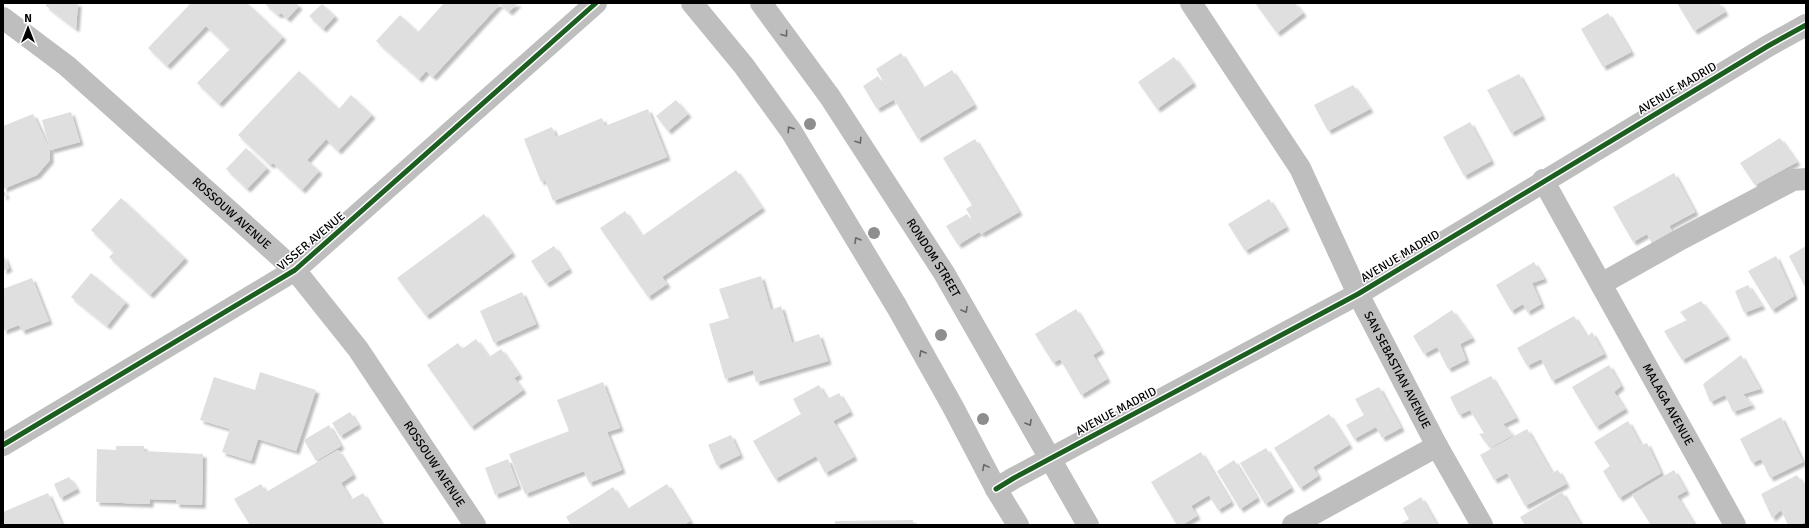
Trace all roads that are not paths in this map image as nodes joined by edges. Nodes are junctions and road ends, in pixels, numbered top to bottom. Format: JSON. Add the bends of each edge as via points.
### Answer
{"nodes":[{"id":1,"x":596,"y":3,"type":"edge"},
{"id":2,"x":692,"y":3,"type":"edge"},
{"id":3,"x":761,"y":3,"type":"edge"},
{"id":4,"x":1191,"y":3,"type":"edge"},
{"id":5,"x":3,"y":18,"type":"edge"},
{"id":6,"x":1806,"y":25,"type":"edge"},
{"id":7,"x":1806,"y":179,"type":"edge"},
{"id":8,"x":1543,"y":180,"type":"junction"},
{"id":9,"x":295,"y":270,"type":"junction"},
{"id":10,"x":1601,"y":284,"type":"junction"},
{"id":11,"x":1358,"y":294,"type":"junction"},
{"id":12,"x":3,"y":445,"type":"edge"},
{"id":13,"x":1437,"y":446,"type":"junction"},
{"id":14,"x":1049,"y":458,"type":"junction"},
{"id":15,"x":996,"y":489,"type":"junction"},
{"id":16,"x":475,"y":525,"type":"edge"},
{"id":17,"x":1018,"y":525,"type":"edge"},
{"id":18,"x":1088,"y":525,"type":"edge"},
{"id":19,"x":1293,"y":525,"type":"edge"},
{"id":20,"x":1482,"y":525,"type":"edge"},
{"id":21,"x":1736,"y":525,"type":"edge"}],
"edges":[{"from":1,"to":9,"type":"street","name":"VISSER AVENUE"},
{"from":15,"to":2,"type":"street","one_way":true,"via":[[897,307],[791,131],[744,66]]},
{"from":3,"to":14,"type":"street","name":"RONDOM STREET","one_way":true,"via":[[830,97],[944,273]]},
{"from":4,"to":11,"type":"street","name":"SAN SEBASTIAN AVENUE","via":[[1300,168]]},
{"from":5,"to":9,"type":"street","name":"ROSSOUW AVENUE","via":[[68,66]]},
{"from":6,"to":8,"type":"street","name":"AVENUE MADRID"},
{"from":7,"to":10,"type":"street","via":[[1793,180]]},
{"from":8,"to":10,"type":"street","name":"MALAGA AVENUE"},
{"from":8,"to":11,"type":"street","name":"AVENUE MADRID"},
{"from":9,"to":12,"type":"street","name":"VISSER AVENUE"},
{"from":9,"to":16,"type":"street","name":"ROSSOUW AVENUE","via":[[358,349]]},
{"from":10,"to":21,"type":"street","name":"MALAGA AVENUE"},
{"from":11,"to":13,"type":"street","name":"SAN SEBASTIAN AVENUE"},
{"from":11,"to":14,"type":"street","name":"AVENUE MADRID"},
{"from":13,"to":19,"type":"street"},
{"from":13,"to":20,"type":"street","name":"SAN SEBASTIAN AVENUE"},
{"from":14,"to":15,"type":"street","name":"AVENUE MADRID"},
{"from":14,"to":18,"type":"street","name":"RONDOM STREET"},
{"from":15,"to":17,"type":"street"}]}
